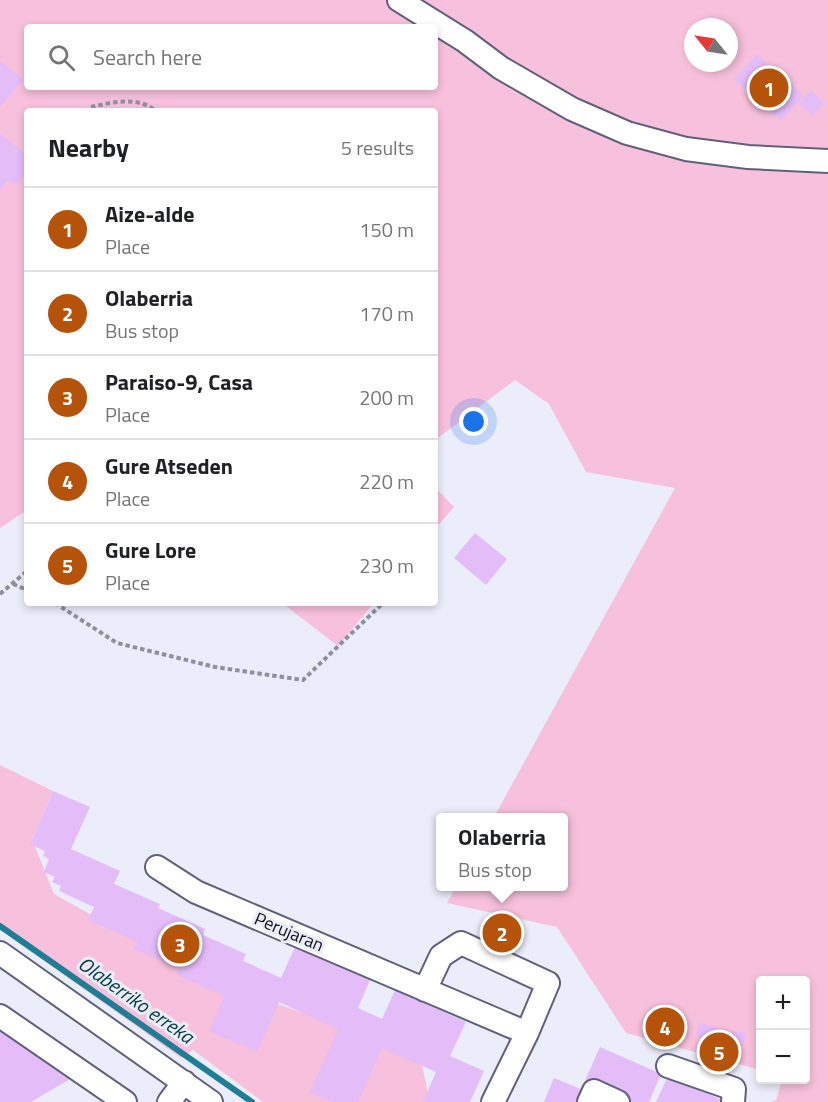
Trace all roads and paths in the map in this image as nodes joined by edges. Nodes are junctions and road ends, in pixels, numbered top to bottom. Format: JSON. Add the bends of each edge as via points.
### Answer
{"nodes":[{"id":1,"x":399,"y":0,"type":"edge"},
{"id":2,"x":438,"y":24,"type":"edge"},
{"id":3,"x":438,"y":24,"type":"edge"},
{"id":4,"x":91,"y":107,"type":"dead end"},
{"id":5,"x":153,"y":108,"type":"edge"},
{"id":6,"x":828,"y":160,"type":"edge"},
{"id":7,"x":24,"y":574,"type":"edge"},
{"id":8,"x":13,"y":584,"type":"junction"},
{"id":9,"x":24,"y":589,"type":"edge"},
{"id":10,"x":0,"y":594,"type":"edge"},
{"id":11,"x":60,"y":606,"type":"edge"},
{"id":12,"x":380,"y":606,"type":"edge"},
{"id":13,"x":156,"y":867,"type":"dead end"},
{"id":14,"x":0,"y":953,"type":"edge"},
{"id":15,"x":425,"y":990,"type":"junction"},
{"id":16,"x":0,"y":1016,"type":"edge"},
{"id":17,"x":527,"y":1034,"type":"junction"},
{"id":18,"x":668,"y":1066,"type":"dead end"},
{"id":19,"x":184,"y":1082,"type":"junction"},
{"id":20,"x":125,"y":1102,"type":"edge"},
{"id":21,"x":169,"y":1102,"type":"edge"},
{"id":22,"x":211,"y":1102,"type":"edge"},
{"id":23,"x":493,"y":1102,"type":"edge"},
{"id":24,"x":589,"y":1102,"type":"edge"},
{"id":25,"x":618,"y":1102,"type":"edge"},
{"id":26,"x":734,"y":1102,"type":"edge"}],
"edges":[{"from":1,"to":3,"type":"street"},
{"from":2,"to":6,"type":"street","via":[[561,104],[627,133],[686,149],[748,157]]},
{"from":4,"to":5,"type":"path","via":[[122,100]]},
{"from":7,"to":8,"type":"path"},
{"from":8,"to":9,"type":"path"},
{"from":8,"to":10,"type":"path"},
{"from":11,"to":12,"type":"path","via":[[117,643],[215,667],[303,680]]},
{"from":13,"to":15,"type":"street","name":"Perujaran","via":[[196,892]]},
{"from":14,"to":19,"type":"street"},
{"from":15,"to":17,"type":"street","name":"Perujaran"},
{"from":15,"to":17,"type":"street","via":[[441,956],[461,943],[548,983]]},
{"from":16,"to":20,"type":"street"},
{"from":17,"to":23,"type":"street"},
{"from":18,"to":26,"type":"street","via":[[734,1089]]},
{"from":19,"to":21,"type":"street"},
{"from":19,"to":22,"type":"street"},
{"from":24,"to":25,"type":"street","via":[[594,1091]]}]}
